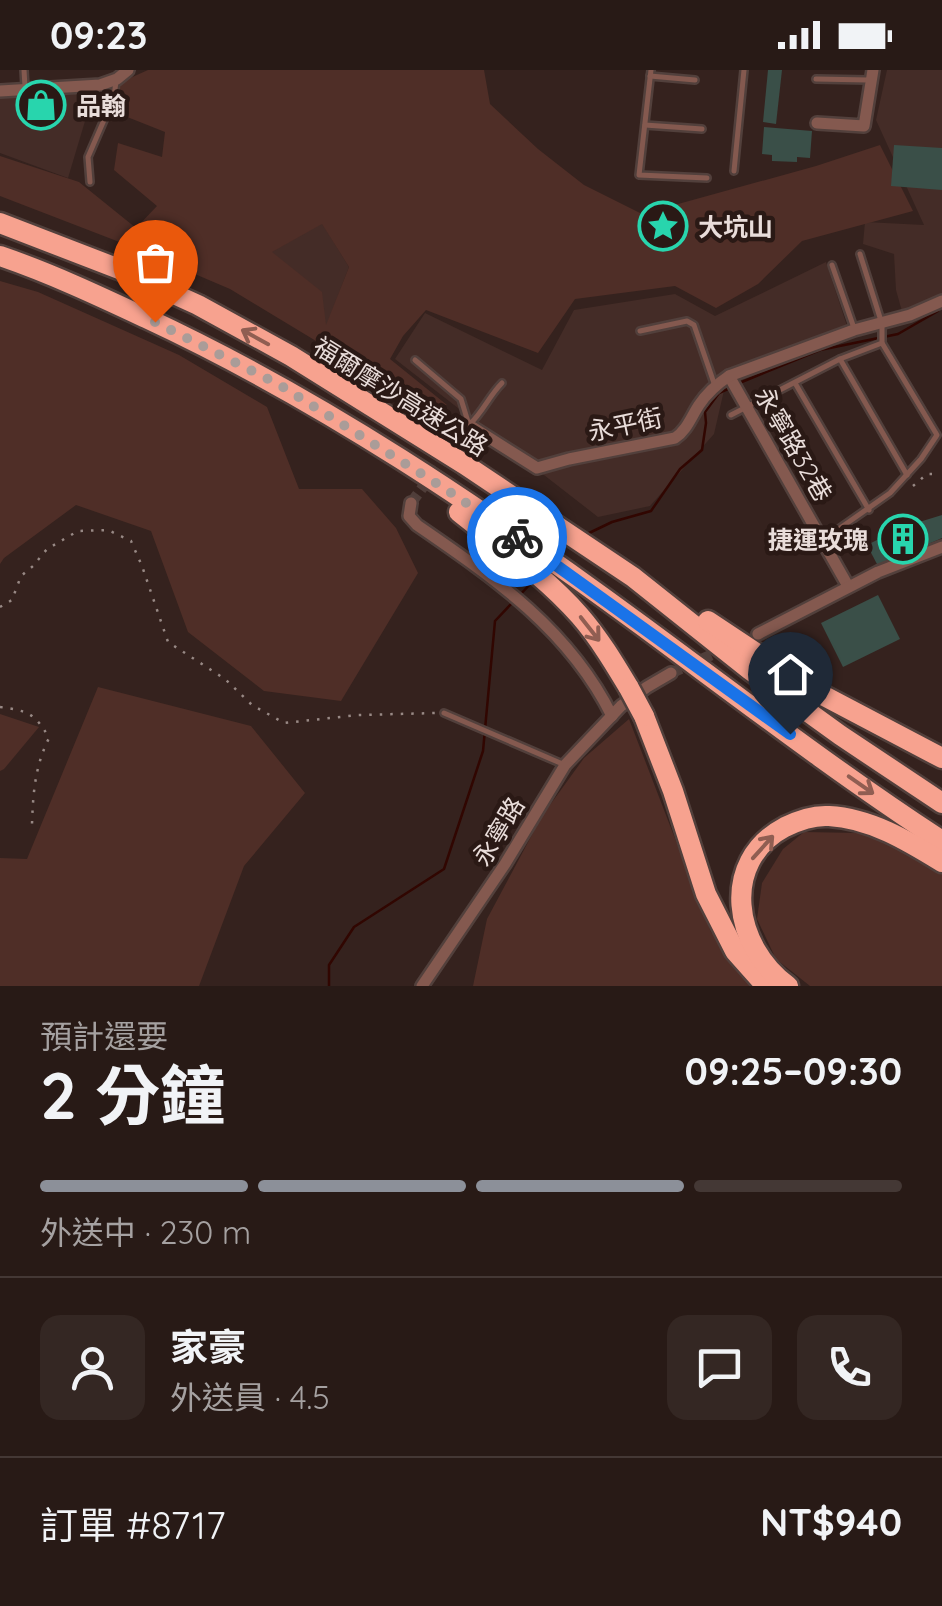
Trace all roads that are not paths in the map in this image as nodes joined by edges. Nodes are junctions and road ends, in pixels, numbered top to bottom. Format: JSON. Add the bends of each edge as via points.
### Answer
{"nodes":[{"id":1,"x":24,"y":70,"type":"edge"},
{"id":2,"x":128,"y":70,"type":"edge"},
{"id":3,"x":744,"y":70,"type":"edge"},
{"id":4,"x":651,"y":73,"type":"edge"},
{"id":5,"x":872,"y":75,"type":"edge"},
{"id":6,"x":117,"y":79,"type":"junction"},
{"id":7,"x":816,"y":79,"type":"dead end"},
{"id":8,"x":695,"y":80,"type":"dead end"},
{"id":9,"x":25,"y":89,"type":"junction"},
{"id":10,"x":0,"y":91,"type":"edge"},
{"id":11,"x":817,"y":123,"type":"dead end"},
{"id":12,"x":644,"y":125,"type":"junction"},
{"id":13,"x":702,"y":129,"type":"dead end"},
{"id":14,"x":734,"y":170,"type":"dead end"},
{"id":15,"x":707,"y":178,"type":"dead end"},
{"id":16,"x":90,"y":182,"type":"dead end"},
{"id":17,"x":0,"y":222,"type":"edge"},
{"id":18,"x":860,"y":254,"type":"dead end"},
{"id":19,"x":0,"y":256,"type":"edge"},
{"id":20,"x":832,"y":265,"type":"dead end"},
{"id":21,"x":942,"y":301,"type":"edge"},
{"id":22,"x":882,"y":324,"type":"junction"},
{"id":23,"x":854,"y":330,"type":"junction"},
{"id":24,"x":640,"y":331,"type":"dead end"},
{"id":25,"x":882,"y":343,"type":"junction"},
{"id":26,"x":840,"y":359,"type":"junction"},
{"id":27,"x":415,"y":360,"type":"dead end"},
{"id":28,"x":729,"y":376,"type":"junction"},
{"id":29,"x":502,"y":383,"type":"dead end"},
{"id":30,"x":795,"y":383,"type":"junction"},
{"id":31,"x":715,"y":386,"type":"junction"},
{"id":32,"x":746,"y":407,"type":"junction"},
{"id":33,"x":731,"y":415,"type":"dead end"},
{"id":34,"x":469,"y":425,"type":"junction"},
{"id":35,"x":907,"y":475,"type":"junction"},
{"id":36,"x":411,"y":504,"type":"dead end"},
{"id":37,"x":869,"y":510,"type":"junction"},
{"id":38,"x":823,"y":540,"type":"junction"},
{"id":39,"x":942,"y":547,"type":"edge"},
{"id":40,"x":545,"y":568,"type":"junction"},
{"id":41,"x":633,"y":576,"type":"junction"},
{"id":42,"x":848,"y":586,"type":"junction"},
{"id":43,"x":758,"y":634,"type":"dead end"},
{"id":44,"x":671,"y":673,"type":"tunnel mouth"},
{"id":45,"x":621,"y":703,"type":"junction"},
{"id":46,"x":444,"y":713,"type":"road end"},
{"id":47,"x":942,"y":755,"type":"edge"},
{"id":48,"x":565,"y":765,"type":"junction"},
{"id":49,"x":942,"y":803,"type":"edge"},
{"id":50,"x":942,"y":842,"type":"edge"},
{"id":51,"x":942,"y":862,"type":"edge"},
{"id":52,"x":422,"y":984,"type":"edge"},
{"id":53,"x":766,"y":986,"type":"edge"},
{"id":54,"x":788,"y":986,"type":"edge"}],
"edges":[{"from":1,"to":9,"type":"lane"},
{"from":2,"to":6,"type":"street"},
{"from":3,"to":14,"type":"lane"},
{"from":4,"to":8,"type":"lane"},
{"from":4,"to":12,"type":"lane"},
{"from":5,"to":7,"type":"lane"},
{"from":5,"to":11,"type":"street","via":[[864,126]]},
{"from":6,"to":9,"type":"street"},
{"from":6,"to":16,"type":"lane","via":[[88,156]]},
{"from":9,"to":10,"type":"street"},
{"from":12,"to":13,"type":"lane"},
{"from":12,"to":15,"type":"lane","via":[[639,175]]},
{"from":41,"to":17,"type":"highway","name":"福爾摩沙高速公路","one_way":true,"via":[[291,356],[119,269]]},
{"from":18,"to":22,"type":"lane"},
{"from":19,"to":40,"type":"highway","via":[[278,384]]},
{"from":20,"to":23,"type":"lane"},
{"from":21,"to":22,"type":"street","name":"永平街"},
{"from":22,"to":23,"type":"street","name":"永平街"},
{"from":22,"to":25,"type":"lane"},
{"from":23,"to":28,"type":"street","name":"永平街"},
{"from":24,"to":31,"type":"lane","via":[[694,324]]},
{"from":25,"to":26,"type":"lane"},
{"from":25,"to":35,"type":"lane","via":[[937,435]]},
{"from":26,"to":30,"type":"lane"},
{"from":26,"to":35,"type":"lane"},
{"from":27,"to":34,"type":"lane","via":[[461,400]]},
{"from":28,"to":31,"type":"street","name":"永平街"},
{"from":28,"to":32,"type":"street","name":"永寧路32巷"},
{"from":29,"to":34,"type":"lane"},
{"from":30,"to":32,"type":"lane"},
{"from":30,"to":37,"type":"lane"},
{"from":31,"to":34,"type":"street","name":"永平街","via":[[675,438],[537,468]]},
{"from":32,"to":33,"type":"lane"},
{"from":32,"to":38,"type":"street","name":"永寧路32巷"},
{"from":35,"to":37,"type":"lane"},
{"from":36,"to":45,"type":"street","via":[[409,516],[523,601],[598,688]]},
{"from":37,"to":38,"type":"lane"},
{"from":38,"to":42,"type":"street","name":"永寧路32巷"},
{"from":39,"to":42,"type":"street"},
{"from":40,"to":45,"type":"highway","one_way":true,"via":[[607,651]]},
{"from":40,"to":50,"type":"highway","one_way":true},
{"from":41,"to":47,"type":"highway","via":[[809,688]]},
{"from":41,"to":49,"type":"highway","name":"福爾摩沙高速公路","via":[[750,670]]},
{"from":42,"to":43,"type":"street"},
{"from":44,"to":45,"type":"street","name":"永寧路"},
{"from":45,"to":48,"type":"street","name":"永寧路"},
{"from":45,"to":53,"type":"highway","bridge":true,"via":[[644,716],[706,894],[735,951]]},
{"from":46,"to":48,"type":"lane"},
{"from":48,"to":52,"type":"street","name":"永寧路"},
{"from":54,"to":51,"type":"highway","one_way":true,"via":[[764,964],[741,914],[748,864],[763,843],[804,818],[828,816],[901,837]]}]}
